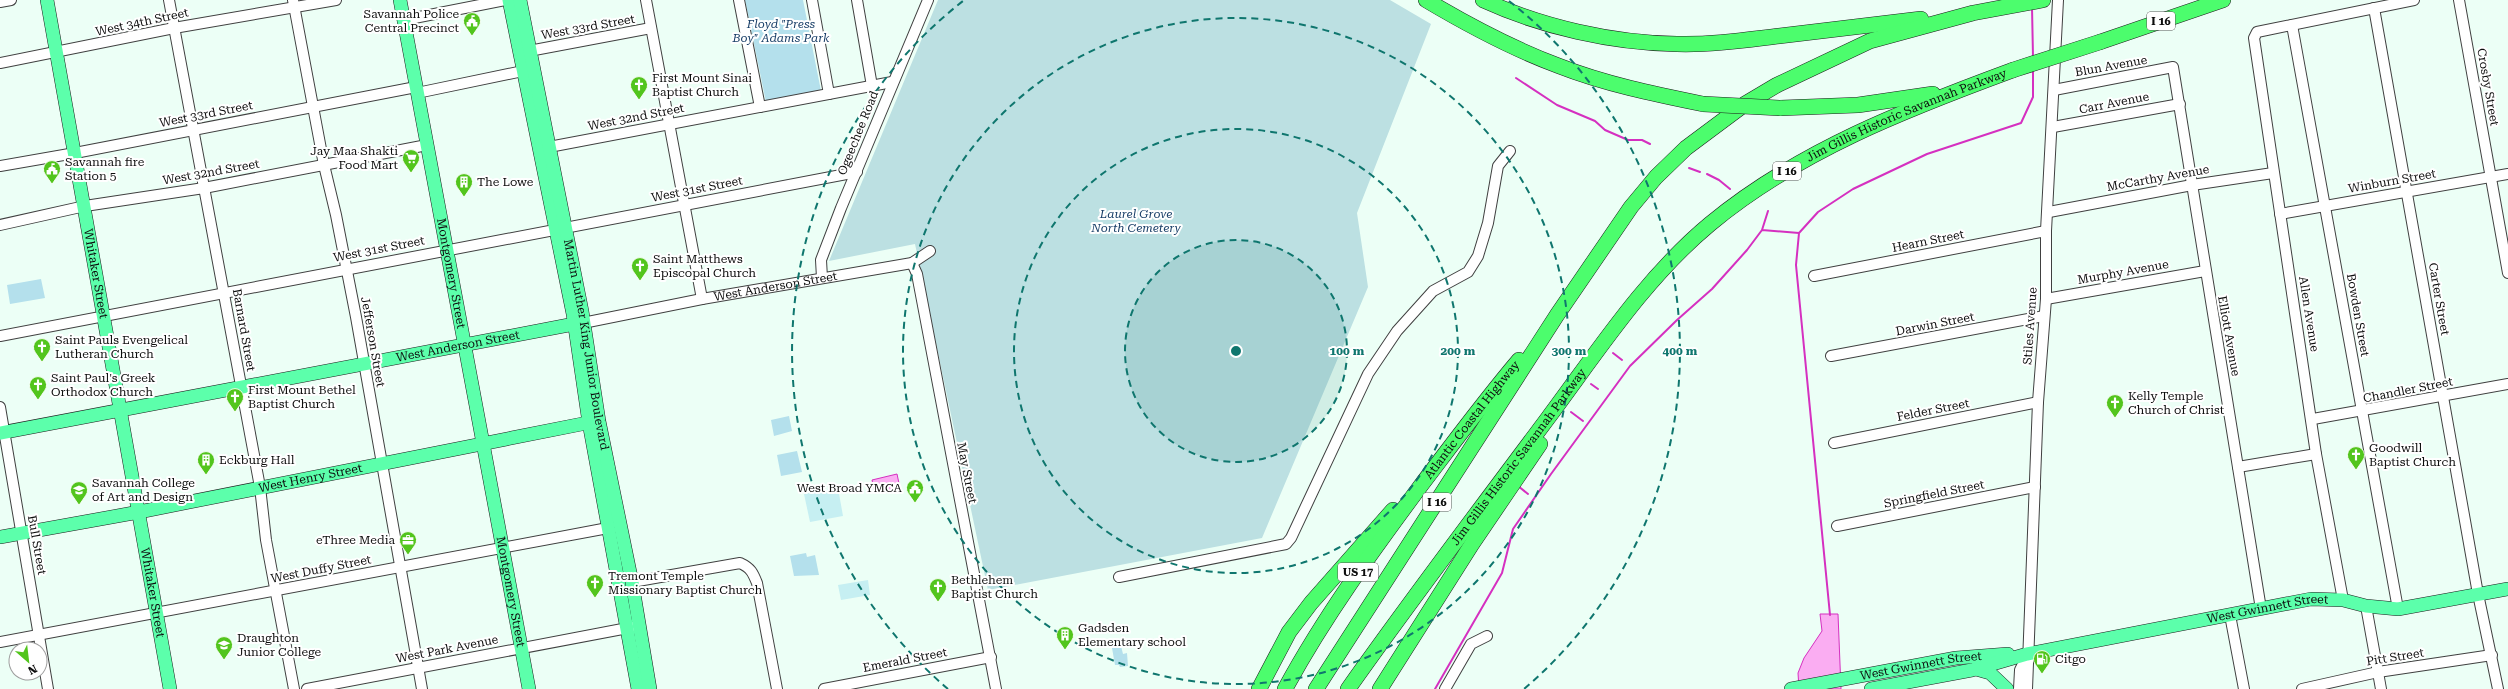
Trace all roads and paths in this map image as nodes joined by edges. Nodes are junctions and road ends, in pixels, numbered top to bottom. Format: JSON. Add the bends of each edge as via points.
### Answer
{"nodes":[{"id":1,"x":11,"y":0,"type":"edge"},
{"id":2,"x":47,"y":0,"type":"edge"},
{"id":3,"x":169,"y":0,"type":"edge"},
{"id":4,"x":336,"y":0,"type":"edge"},
{"id":5,"x":400,"y":0,"type":"edge"},
{"id":6,"x":505,"y":0,"type":"edge"},
{"id":7,"x":509,"y":0,"type":"edge"},
{"id":8,"x":520,"y":0,"type":"edge"},
{"id":9,"x":646,"y":0,"type":"edge"},
{"id":10,"x":739,"y":0,"type":"edge"},
{"id":11,"x":812,"y":0,"type":"edge"},
{"id":12,"x":856,"y":0,"type":"edge"},
{"id":13,"x":928,"y":0,"type":"edge"},
{"id":14,"x":1426,"y":0,"type":"edge"},
{"id":15,"x":1483,"y":0,"type":"edge"},
{"id":16,"x":2043,"y":0,"type":"edge"},
{"id":17,"x":2058,"y":0,"type":"edge"},
{"id":18,"x":2222,"y":0,"type":"edge"},
{"id":19,"x":2414,"y":0,"type":"edge"},
{"id":20,"x":2459,"y":0,"type":"edge"},
{"id":21,"x":0,"y":2,"type":"edge"},
{"id":22,"x":293,"y":4,"type":"edge"},
{"id":23,"x":2374,"y":8,"type":"junction"},
{"id":24,"x":1973,"y":13,"type":"junction"},
{"id":25,"x":404,"y":20,"type":"junction"},
{"id":26,"x":2292,"y":25,"type":"junction"},
{"id":27,"x":174,"y":28,"type":"junction"},
{"id":28,"x":651,"y":28,"type":"junction"},
{"id":29,"x":529,"y":51,"type":"junction"},
{"id":30,"x":57,"y":52,"type":"junction"},
{"id":31,"x":0,"y":63,"type":"edge"},
{"id":32,"x":2173,"y":67,"type":"joint"},
{"id":33,"x":523,"y":71,"type":"junction"},
{"id":34,"x":892,"y":82,"type":"junction"},
{"id":35,"x":872,"y":86,"type":"junction"},
{"id":36,"x":1962,"y":89,"type":"junction"},
{"id":37,"x":417,"y":90,"type":"junction"},
{"id":38,"x":2054,"y":90,"type":"junction"},
{"id":39,"x":829,"y":94,"type":"junction"},
{"id":40,"x":2180,"y":104,"type":"junction"},
{"id":41,"x":312,"y":106,"type":"junction"},
{"id":42,"x":760,"y":107,"type":"junction"},
{"id":43,"x":669,"y":124,"type":"junction"},
{"id":44,"x":2053,"y":128,"type":"junction"},
{"id":45,"x":193,"y":130,"type":"junction"},
{"id":46,"x":427,"y":145,"type":"junction"},
{"id":47,"x":549,"y":147,"type":"junction"},
{"id":48,"x":1510,"y":151,"type":"dead end"},
{"id":49,"x":76,"y":153,"type":"junction"},
{"id":50,"x":324,"y":165,"type":"junction"},
{"id":51,"x":0,"y":166,"type":"edge"},
{"id":52,"x":857,"y":172,"type":"junction"},
{"id":53,"x":2273,"y":173,"type":"junction"},
{"id":54,"x":2508,"y":174,"type":"edge"},
{"id":55,"x":2491,"y":177,"type":"junction"},
{"id":56,"x":2192,"y":185,"type":"junction"},
{"id":57,"x":204,"y":188,"type":"junction"},
{"id":58,"x":2408,"y":192,"type":"junction"},
{"id":59,"x":684,"y":205,"type":"junction"},
{"id":60,"x":85,"y":206,"type":"junction"},
{"id":61,"x":2325,"y":206,"type":"junction"},
{"id":62,"x":2048,"y":212,"type":"junction"},
{"id":63,"x":2280,"y":214,"type":"junction"},
{"id":64,"x":0,"y":225,"type":"edge"},
{"id":65,"x":559,"y":228,"type":"junction"},
{"id":66,"x":2046,"y":231,"type":"junction"},
{"id":67,"x":447,"y":250,"type":"junction"},
{"id":68,"x":930,"y":251,"type":"dead end"},
{"id":69,"x":912,"y":263,"type":"junction"},
{"id":70,"x":346,"y":269,"type":"junction"},
{"id":71,"x":2205,"y":271,"type":"junction"},
{"id":72,"x":2508,"y":274,"type":"edge"},
{"id":73,"x":1814,"y":276,"type":"dead end"},
{"id":74,"x":822,"y":278,"type":"junction"},
{"id":75,"x":224,"y":292,"type":"junction"},
{"id":76,"x":702,"y":299,"type":"junction"},
{"id":77,"x":2046,"y":299,"type":"junction"},
{"id":78,"x":1558,"y":315,"type":"junction"},
{"id":79,"x":103,"y":316,"type":"junction"},
{"id":80,"x":2044,"y":316,"type":"junction"},
{"id":81,"x":579,"y":324,"type":"junction"},
{"id":82,"x":0,"y":336,"type":"edge"},
{"id":83,"x":464,"y":345,"type":"junction"},
{"id":84,"x":1831,"y":356,"type":"dead end"},
{"id":85,"x":365,"y":365,"type":"junction"},
{"id":86,"x":1582,"y":372,"type":"junction"},
{"id":87,"x":2508,"y":384,"type":"edge"},
{"id":88,"x":242,"y":387,"type":"junction"},
{"id":89,"x":2443,"y":396,"type":"junction"},
{"id":90,"x":2038,"y":402,"type":"junction"},
{"id":91,"x":0,"y":407,"type":"edge"},
{"id":92,"x":2362,"y":411,"type":"junction"},
{"id":93,"x":121,"y":412,"type":"junction"},
{"id":94,"x":2313,"y":419,"type":"junction"},
{"id":95,"x":594,"y":422,"type":"junction"},
{"id":96,"x":2,"y":433,"type":"edge"},
{"id":97,"x":1834,"y":443,"type":"dead end"},
{"id":98,"x":484,"y":444,"type":"junction"},
{"id":99,"x":2316,"y":454,"type":"junction"},
{"id":100,"x":1440,"y":460,"type":"junction"},
{"id":101,"x":382,"y":463,"type":"junction"},
{"id":102,"x":2238,"y":467,"type":"junction"},
{"id":103,"x":260,"y":487,"type":"junction"},
{"id":104,"x":2035,"y":487,"type":"junction"},
{"id":105,"x":139,"y":512,"type":"junction"},
{"id":106,"x":1837,"y":526,"type":"dead end"},
{"id":107,"x":608,"y":528,"type":"junction"},
{"id":108,"x":21,"y":532,"type":"junction"},
{"id":109,"x":0,"y":537,"type":"edge"},
{"id":110,"x":502,"y":547,"type":"junction"},
{"id":111,"x":399,"y":567,"type":"junction"},
{"id":112,"x":1119,"y":577,"type":"dead end"},
{"id":113,"x":632,"y":582,"type":"junction"},
{"id":114,"x":2508,"y":590,"type":"edge"},
{"id":115,"x":275,"y":591,"type":"junction"},
{"id":116,"x":2478,"y":594,"type":"junction"},
{"id":117,"x":2342,"y":600,"type":"junction"},
{"id":118,"x":2366,"y":606,"type":"junction"},
{"id":119,"x":2261,"y":609,"type":"junction"},
{"id":120,"x":2398,"y":609,"type":"junction"},
{"id":121,"x":157,"y":613,"type":"junction"},
{"id":122,"x":2230,"y":616,"type":"junction"},
{"id":123,"x":633,"y":626,"type":"junction"},
{"id":124,"x":39,"y":635,"type":"junction"},
{"id":125,"x":1487,"y":636,"type":"dead end"},
{"id":126,"x":0,"y":642,"type":"edge"},
{"id":127,"x":521,"y":648,"type":"junction"},
{"id":128,"x":2028,"y":654,"type":"junction"},
{"id":129,"x":2492,"y":655,"type":"junction"},
{"id":130,"x":991,"y":657,"type":"junction"},
{"id":131,"x":418,"y":668,"type":"junction"},
{"id":132,"x":1976,"y":669,"type":"junction"},
{"id":133,"x":2378,"y":672,"type":"junction"},
{"id":134,"x":48,"y":689,"type":"edge"},
{"id":135,"x":170,"y":689,"type":"edge"},
{"id":136,"x":294,"y":689,"type":"edge"},
{"id":137,"x":307,"y":689,"type":"edge"},
{"id":138,"x":422,"y":689,"type":"edge"},
{"id":139,"x":529,"y":689,"type":"edge"},
{"id":140,"x":638,"y":689,"type":"edge"},
{"id":141,"x":650,"y":689,"type":"edge"},
{"id":142,"x":777,"y":689,"type":"edge"},
{"id":143,"x":824,"y":689,"type":"edge"},
{"id":144,"x":996,"y":689,"type":"edge"},
{"id":145,"x":1259,"y":689,"type":"edge"},
{"id":146,"x":1285,"y":689,"type":"edge"},
{"id":147,"x":1316,"y":689,"type":"edge"},
{"id":148,"x":1348,"y":689,"type":"edge"},
{"id":149,"x":1380,"y":689,"type":"edge"},
{"id":150,"x":1445,"y":689,"type":"edge"},
{"id":151,"x":1791,"y":689,"type":"edge"},
{"id":152,"x":1872,"y":689,"type":"edge"},
{"id":153,"x":2007,"y":689,"type":"edge"},
{"id":154,"x":2019,"y":689,"type":"edge"},
{"id":155,"x":2028,"y":689,"type":"edge"},
{"id":156,"x":2244,"y":689,"type":"edge"},
{"id":157,"x":2302,"y":689,"type":"edge"},
{"id":158,"x":2381,"y":689,"type":"edge"},
{"id":159,"x":2498,"y":689,"type":"edge"}],
"edges":[{"from":1,"to":21,"type":"street"},
{"from":2,"to":30,"type":"main road","name":"Whitaker Street"},
{"from":3,"to":27,"type":"street","name":"Barnard Street"},
{"from":4,"to":22,"type":"street","name":"West 34th Street"},
{"from":5,"to":25,"type":"main road","name":"Montgomery Street"},
{"from":6,"to":25,"type":"street"},
{"from":7,"to":33,"type":"main road","name":"Martin Luther King Junior Boulevard"},
{"from":8,"to":29,"type":"main road","name":"Martin Luther King Junior Boulevard"},
{"from":9,"to":28,"type":"street"},
{"from":10,"to":42,"type":"street"},
{"from":11,"to":39,"type":"street"},
{"from":12,"to":35,"type":"street"},
{"from":13,"to":34,"type":"street","name":"Ogeechee Road"},
{"from":14,"to":36,"type":"highway","bridge":true,"via":[[1492,36],[1559,66],[1619,86],[1703,104],[1780,108],[1858,105]]},
{"from":15,"to":24,"type":"highway","via":[[1531,19],[1592,34],[1634,42],[1677,44],[1729,42]]},
{"from":16,"to":24,"type":"highway","number":"I 16"},
{"from":17,"to":38,"type":"street","name":"Stiles Avenue"},
{"from":18,"to":36,"type":"highway","name":"Jim Gillis Historic Savannah Parkway","number":"I 16","bridge":true},
{"from":19,"to":23,"type":"street"},
{"from":20,"to":55,"type":"street","name":"Crosby Street"},
{"from":22,"to":27,"type":"street","name":"West 34th Street"},
{"from":22,"to":41,"type":"street","name":"Jefferson Street"},
{"from":23,"to":26,"type":"street"},
{"from":23,"to":58,"type":"street","name":"Carter Street"},
{"from":24,"to":78,"type":"highway","number":"I 16","via":[[1870,41],[1807,69],[1745,104],[1686,148],[1656,177],[1631,207]]},
{"from":25,"to":37,"type":"main road","name":"Montgomery Street"},
{"from":26,"to":53,"type":"street","name":"Allen Avenue","via":[[2257,32],[2254,45]]},
{"from":26,"to":61,"type":"street","name":"Bowden Street"},
{"from":27,"to":30,"type":"street","name":"West 34th Street"},
{"from":27,"to":45,"type":"street","name":"Barnard Street"},
{"from":28,"to":29,"type":"street","name":"West 33rd Street"},
{"from":28,"to":43,"type":"street"},
{"from":29,"to":47,"type":"main road","name":"Martin Luther King Junior Boulevard"},
{"from":30,"to":31,"type":"street","name":"West 34th Street"},
{"from":30,"to":49,"type":"main road","name":"Whitaker Street"},
{"from":32,"to":38,"type":"street","name":"Blun Avenue"},
{"from":32,"to":40,"type":"street","name":"Elliott Avenue"},
{"from":33,"to":37,"type":"street","name":"West 33rd Street"},
{"from":33,"to":65,"type":"main road","name":"Martin Luther King Junior Boulevard"},
{"from":34,"to":35,"type":"street","name":"West 32nd Street"},
{"from":34,"to":52,"type":"street","name":"Ogeechee Road"},
{"from":35,"to":39,"type":"street","name":"West 32nd Street"},
{"from":36,"to":86,"type":"highway","name":"Jim Gillis Historic Savannah Parkway","number":"I 16","via":[[1872,126],[1825,149],[1749,194],[1709,225],[1640,295]]},
{"from":37,"to":41,"type":"street","name":"West 33rd Street"},
{"from":37,"to":46,"type":"main road","name":"Montgomery Street"},
{"from":38,"to":44,"type":"street","name":"Stiles Avenue"},
{"from":39,"to":42,"type":"street","name":"West 32nd Street"},
{"from":40,"to":44,"type":"street","name":"Carr Avenue"},
{"from":40,"to":56,"type":"street","name":"Elliott Avenue"},
{"from":41,"to":45,"type":"street","name":"West 33rd Street"},
{"from":41,"to":50,"type":"street","name":"Jefferson Street"},
{"from":42,"to":43,"type":"street","name":"West 32nd Street"},
{"from":43,"to":47,"type":"street","name":"West 32nd Street"},
{"from":43,"to":59,"type":"street"},
{"from":44,"to":62,"type":"street","name":"Stiles Avenue"},
{"from":45,"to":49,"type":"street","name":"West 33rd Street"},
{"from":45,"to":57,"type":"street","name":"Barnard Street"},
{"from":46,"to":50,"type":"street","name":"West 32nd Street"},
{"from":46,"to":67,"type":"main road","name":"Montgomery Street"},
{"from":47,"to":65,"type":"main road","name":"Martin Luther King Junior Boulevard"},
{"from":48,"to":112,"type":"street","via":[[1498,166],[1488,223],[1478,256],[1468,272],[1433,291],[1397,331],[1368,374],[1366,383],[1286,544]]},
{"from":49,"to":51,"type":"street","name":"West 33rd Street"},
{"from":49,"to":60,"type":"main road","name":"Whitaker Street"},
{"from":50,"to":57,"type":"street","name":"West 32nd Street"},
{"from":50,"to":70,"type":"street","name":"Jefferson Street"},
{"from":52,"to":59,"type":"street","name":"West 31st Street"},
{"from":52,"to":74,"type":"street","name":"Ogeechee Road","via":[[821,260]]},
{"from":53,"to":56,"type":"street","name":"McCarthy Avenue"},
{"from":53,"to":63,"type":"street","name":"Allen Avenue"},
{"from":54,"to":55,"type":"street","name":"Winburn Street"},
{"from":55,"to":58,"type":"street","name":"Winburn Street"},
{"from":55,"to":72,"type":"street","name":"Crosby Street"},
{"from":56,"to":62,"type":"street","name":"McCarthy Avenue"},
{"from":56,"to":71,"type":"street","name":"Elliott Avenue"},
{"from":57,"to":60,"type":"street","name":"West 32nd Street"},
{"from":57,"to":75,"type":"street","name":"Barnard Street"},
{"from":58,"to":61,"type":"street","name":"Winburn Street"},
{"from":58,"to":89,"type":"street","name":"Carter Street"},
{"from":59,"to":65,"type":"street","name":"West 31st Street"},
{"from":59,"to":76,"type":"street"},
{"from":60,"to":64,"type":"street","name":"West 32nd Street"},
{"from":60,"to":79,"type":"main road","name":"Whitaker Street"},
{"from":61,"to":63,"type":"street","name":"Winburn Street"},
{"from":61,"to":92,"type":"street","name":"Bowden Street"},
{"from":62,"to":66,"type":"street","name":"Stiles Avenue"},
{"from":63,"to":94,"type":"street","name":"Allen Avenue"},
{"from":65,"to":67,"type":"street","name":"West 31st Street"},
{"from":65,"to":81,"type":"main road","name":"Martin Luther King Junior Boulevard"},
{"from":66,"to":73,"type":"street","name":"Hearn Street"},
{"from":66,"to":77,"type":"street","name":"Stiles Avenue"},
{"from":67,"to":70,"type":"street","name":"West 31st Street"},
{"from":67,"to":83,"type":"main road","name":"Montgomery Street"},
{"from":68,"to":69,"type":"street"},
{"from":69,"to":74,"type":"street","name":"West Anderson Street"},
{"from":69,"to":130,"type":"street","name":"May Street","via":[[917,274],[934,358],[971,563]]},
{"from":70,"to":75,"type":"street","name":"West 31st Street"},
{"from":70,"to":85,"type":"street","name":"Jefferson Street"},
{"from":71,"to":77,"type":"street","name":"Murphy Avenue"},
{"from":71,"to":102,"type":"street","name":"Elliott Avenue"},
{"from":74,"to":76,"type":"street","name":"West Anderson Street"},
{"from":75,"to":79,"type":"street","name":"West 31st Street"},
{"from":75,"to":88,"type":"street","name":"Barnard Street"},
{"from":76,"to":81,"type":"street","name":"West Anderson Street"},
{"from":77,"to":80,"type":"street","name":"Stiles Avenue"},
{"from":78,"to":100,"type":"highway","name":"Atlantic Coastal Highway","number":"US 17","via":[[1503,379]]},
{"from":78,"to":147,"type":"highway","number":"I 16"},
{"from":79,"to":82,"type":"street","name":"West 31st Street"},
{"from":79,"to":93,"type":"main road","name":"Whitaker Street"},
{"from":80,"to":84,"type":"street","name":"Darwin Street"},
{"from":80,"to":90,"type":"street","name":"Stiles Avenue"},
{"from":81,"to":83,"type":"main road","name":"West Anderson Street"},
{"from":81,"to":95,"type":"main road","name":"Martin Luther King Junior Boulevard"},
{"from":83,"to":85,"type":"main road","name":"West Anderson Street"},
{"from":83,"to":98,"type":"main road","name":"Montgomery Street"},
{"from":85,"to":88,"type":"main road","name":"West Anderson Street"},
{"from":85,"to":101,"type":"street","name":"Jefferson Street"},
{"from":86,"to":148,"type":"highway","name":"Jim Gillis Historic Savannah Parkway","number":"I 16"},
{"from":86,"to":149,"type":"highway","via":[[1560,414],[1468,550]]},
{"from":87,"to":89,"type":"street","name":"Chandler Street"},
{"from":88,"to":93,"type":"main road","name":"West Anderson Street"},
{"from":88,"to":103,"type":"street","name":"Barnard Street"},
{"from":89,"to":92,"type":"street","name":"Chandler Street"},
{"from":89,"to":116,"type":"street","name":"Carter Street"},
{"from":90,"to":97,"type":"street","name":"Felder Street"},
{"from":90,"to":104,"type":"street","name":"Stiles Avenue"},
{"from":91,"to":96,"type":"street","name":"Bull Street"},
{"from":92,"to":94,"type":"street","name":"Chandler Street"},
{"from":92,"to":120,"type":"street","name":"Bowden Street"},
{"from":93,"to":96,"type":"main road","name":"West Anderson Street"},
{"from":93,"to":105,"type":"main road","name":"Whitaker Street"},
{"from":94,"to":99,"type":"street","name":"Allen Avenue"},
{"from":95,"to":98,"type":"main road","name":"West Henry Street"},
{"from":95,"to":107,"type":"main road","name":"Martin Luther King Junior Boulevard"},
{"from":95,"to":113,"type":"main road","name":"Martin Luther King Junior Boulevard"},
{"from":96,"to":108,"type":"street","name":"Bull Street"},
{"from":98,"to":101,"type":"main road","name":"West Henry Street"},
{"from":98,"to":110,"type":"main road","name":"Montgomery Street"},
{"from":99,"to":102,"type":"street"},
{"from":99,"to":117,"type":"street","name":"Allen Avenue"},
{"from":100,"to":145,"type":"highway","via":[[1311,603],[1289,632]]},
{"from":100,"to":146,"type":"highway","name":"Atlantic Coastal Highway","number":"US 17","via":[[1353,579]]},
{"from":101,"to":103,"type":"main road","name":"West Henry Street"},
{"from":101,"to":111,"type":"street","name":"Jefferson Street"},
{"from":102,"to":119,"type":"street","name":"Elliott Avenue"},
{"from":103,"to":105,"type":"main road","name":"West Henry Street"},
{"from":103,"to":115,"type":"street","name":"Barnard Street"},
{"from":104,"to":106,"type":"street","name":"Springfield Street"},
{"from":104,"to":128,"type":"street","name":"Stiles Avenue"},
{"from":105,"to":108,"type":"main road","name":"West Henry Street"},
{"from":105,"to":121,"type":"main road","name":"Whitaker Street"},
{"from":107,"to":110,"type":"street","name":"West Duffy Street"},
{"from":107,"to":123,"type":"main road","name":"Martin Luther King Junior Boulevard"},
{"from":108,"to":109,"type":"main road","name":"West Henry Street"},
{"from":108,"to":124,"type":"street","name":"Bull Street"},
{"from":110,"to":111,"type":"street","name":"West Duffy Street"},
{"from":110,"to":127,"type":"main road","name":"Montgomery Street"},
{"from":111,"to":115,"type":"street","name":"West Duffy Street"},
{"from":111,"to":131,"type":"street","name":"Jefferson Street"},
{"from":113,"to":123,"type":"main road","name":"Martin Luther King Junior Boulevard"},
{"from":113,"to":142,"type":"street","via":[[740,564],[748,567],[753,572],[756,583]]},
{"from":114,"to":116,"type":"main road","name":"West Gwinnett Street"},
{"from":115,"to":121,"type":"street","name":"West Duffy Street"},
{"from":115,"to":136,"type":"street","name":"Barnard Street"},
{"from":116,"to":120,"type":"main road","name":"West Gwinnett Street"},
{"from":116,"to":129,"type":"street","name":"Carter Street"},
{"from":117,"to":118,"type":"main road","name":"West Gwinnett Street"},
{"from":117,"to":119,"type":"main road","name":"West Gwinnett Street","via":[[2311,599]]},
{"from":118,"to":120,"type":"main road","name":"West Gwinnett Street"},
{"from":118,"to":133,"type":"street"},
{"from":119,"to":122,"type":"main road","name":"West Gwinnett Street"},
{"from":121,"to":124,"type":"street","name":"West Duffy Street"},
{"from":121,"to":135,"type":"main road","name":"Whitaker Street"},
{"from":122,"to":128,"type":"main road","name":"West Gwinnett Street"},
{"from":122,"to":156,"type":"street"},
{"from":123,"to":127,"type":"street","name":"West Park Avenue"},
{"from":123,"to":140,"type":"main road","name":"Martin Luther King Junior Boulevard"},
{"from":123,"to":141,"type":"main road","name":"Martin Luther King Junior Boulevard"},
{"from":124,"to":126,"type":"street","name":"West Duffy Street"},
{"from":124,"to":134,"type":"street","name":"Bull Street"},
{"from":125,"to":150,"type":"street","via":[[1471,644]]},
{"from":127,"to":131,"type":"street","name":"West Park Avenue"},
{"from":127,"to":139,"type":"main road","name":"Montgomery Street"},
{"from":128,"to":132,"type":"main road","name":"West Gwinnett Street"},
{"from":128,"to":151,"type":"main road","name":"West Gwinnett Street","via":[[1976,655]]},
{"from":128,"to":154,"type":"street","name":"Stiles Avenue","via":[[2020,670]]},
{"from":128,"to":155,"type":"street","name":"Stiles Avenue"},
{"from":129,"to":133,"type":"street","name":"Pitt Street"},
{"from":129,"to":159,"type":"street","name":"Carter Street"},
{"from":130,"to":143,"type":"street","name":"Emerald Street"},
{"from":130,"to":144,"type":"street","name":"May Street"},
{"from":131,"to":137,"type":"street","name":"West Park Avenue"},
{"from":131,"to":138,"type":"street","name":"Jefferson Street"},
{"from":132,"to":152,"type":"main road","name":"West Gwinnett Street"},
{"from":132,"to":153,"type":"main road","via":[[1990,673]]},
{"from":133,"to":157,"type":"street","name":"Pitt Street"},
{"from":133,"to":158,"type":"street"}]}
